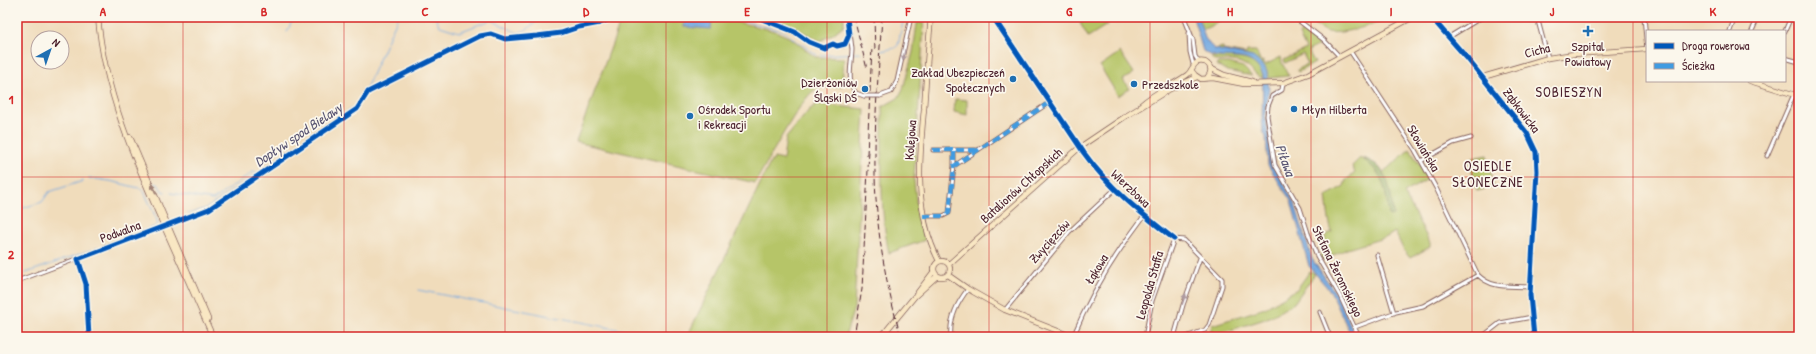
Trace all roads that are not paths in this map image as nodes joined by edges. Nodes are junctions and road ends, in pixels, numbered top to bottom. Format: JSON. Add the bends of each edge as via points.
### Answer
{"nodes":[{"id":1,"x":98,"y":17,"type":"edge"},
{"id":2,"x":615,"y":17,"type":"edge"},
{"id":3,"x":757,"y":17,"type":"edge"},
{"id":4,"x":847,"y":17,"type":"edge"},
{"id":5,"x":910,"y":17,"type":"edge"},
{"id":6,"x":930,"y":17,"type":"edge"},
{"id":7,"x":993,"y":17,"type":"edge"},
{"id":8,"x":1184,"y":17,"type":"edge"},
{"id":9,"x":1294,"y":17,"type":"edge"},
{"id":10,"x":1413,"y":17,"type":"edge"},
{"id":11,"x":1431,"y":17,"type":"edge"},
{"id":12,"x":1482,"y":17,"type":"edge"},
{"id":13,"x":1537,"y":17,"type":"edge"},
{"id":14,"x":1644,"y":17,"type":"edge"},
{"id":15,"x":1735,"y":17,"type":"edge"},
{"id":16,"x":1758,"y":17,"type":"edge"},
{"id":17,"x":1791,"y":17,"type":"edge"},
{"id":18,"x":609,"y":20,"type":"dead end"},
{"id":19,"x":1730,"y":30,"type":"edge"},
{"id":20,"x":1752,"y":30,"type":"edge"},
{"id":21,"x":1785,"y":30,"type":"edge"},
{"id":22,"x":1189,"y":31,"type":"junction"},
{"id":23,"x":849,"y":37,"type":"junction"},
{"id":24,"x":1449,"y":37,"type":"junction"},
{"id":25,"x":1646,"y":38,"type":"edge"},
{"id":26,"x":1646,"y":49,"type":"edge"},
{"id":27,"x":1350,"y":51,"type":"junction"},
{"id":28,"x":1340,"y":57,"type":"junction"},
{"id":29,"x":1548,"y":58,"type":"junction"},
{"id":30,"x":1786,"y":58,"type":"edge"},
{"id":31,"x":1198,"y":61,"type":"junction"},
{"id":32,"x":1799,"y":62,"type":"edge"},
{"id":33,"x":1193,"y":64,"type":"junction"},
{"id":34,"x":1210,"y":68,"type":"junction"},
{"id":35,"x":1192,"y":70,"type":"junction"},
{"id":36,"x":1197,"y":77,"type":"junction"},
{"id":37,"x":1483,"y":77,"type":"junction"},
{"id":38,"x":1207,"y":78,"type":"junction"},
{"id":39,"x":1753,"y":82,"type":"edge"},
{"id":40,"x":1255,"y":83,"type":"junction"},
{"id":41,"x":1283,"y":83,"type":"junction"},
{"id":42,"x":1796,"y":95,"type":"edge"},
{"id":43,"x":1050,"y":102,"type":"junction"},
{"id":44,"x":1130,"y":114,"type":"junction"},
{"id":45,"x":1471,"y":138,"type":"dead end"},
{"id":46,"x":1080,"y":147,"type":"junction"},
{"id":47,"x":933,"y":150,"type":"dead end"},
{"id":48,"x":954,"y":150,"type":"junction"},
{"id":49,"x":976,"y":150,"type":"junction"},
{"id":50,"x":1767,"y":156,"type":"dead end"},
{"id":51,"x":1422,"y":161,"type":"junction"},
{"id":52,"x":954,"y":166,"type":"junction"},
{"id":53,"x":1114,"y":190,"type":"junction"},
{"id":54,"x":924,"y":216,"type":"junction"},
{"id":55,"x":1144,"y":216,"type":"junction"},
{"id":56,"x":167,"y":225,"type":"junction"},
{"id":57,"x":1174,"y":239,"type":"junction"},
{"id":58,"x":1377,"y":255,"type":"dead end"},
{"id":59,"x":1200,"y":258,"type":"junction"},
{"id":60,"x":78,"y":259,"type":"junction"},
{"id":61,"x":939,"y":261,"type":"junction"},
{"id":62,"x":949,"y":264,"type":"junction"},
{"id":63,"x":935,"y":273,"type":"junction"},
{"id":64,"x":948,"y":275,"type":"junction"},
{"id":65,"x":1478,"y":275,"type":"junction"},
{"id":66,"x":17,"y":281,"type":"edge"},
{"id":67,"x":1530,"y":287,"type":"junction"},
{"id":68,"x":968,"y":289,"type":"junction"},
{"id":69,"x":1005,"y":310,"type":"junction"},
{"id":70,"x":1320,"y":312,"type":"dead end"},
{"id":71,"x":1394,"y":313,"type":"junction"},
{"id":72,"x":1532,"y":317,"type":"junction"},
{"id":73,"x":1355,"y":327,"type":"junction"},
{"id":74,"x":89,"y":337,"type":"edge"},
{"id":75,"x":214,"y":337,"type":"edge"},
{"id":76,"x":881,"y":337,"type":"edge"},
{"id":77,"x":951,"y":337,"type":"edge"},
{"id":78,"x":1073,"y":337,"type":"edge"},
{"id":79,"x":1145,"y":337,"type":"edge"},
{"id":80,"x":1174,"y":337,"type":"edge"},
{"id":81,"x":1186,"y":337,"type":"edge"},
{"id":82,"x":1330,"y":337,"type":"edge"},
{"id":83,"x":1359,"y":337,"type":"edge"},
{"id":84,"x":1482,"y":337,"type":"edge"},
{"id":85,"x":1534,"y":337,"type":"edge"}],
"edges":[{"from":1,"to":56,"type":"main road","via":[[103,56],[118,110],[149,193]]},
{"from":2,"to":18,"type":"street"},
{"from":3,"to":23,"type":"street","via":[[795,32],[824,48],[833,44],[844,46]]},
{"from":4,"to":23,"type":"street"},
{"from":5,"to":23,"type":"street","one_way":true,"bridge":true,"via":[[898,81],[891,92],[880,96],[864,96],[856,93],[851,86],[852,48]]},
{"from":6,"to":54,"type":"main road","name":"Kolejowa","via":[[919,172],[920,201]]},
{"from":7,"to":43,"type":"street","name":"Wierzbowa"},
{"from":8,"to":22,"type":"street"},
{"from":9,"to":28,"type":"street","via":[[1324,40]]},
{"from":10,"to":27,"type":"main road"},
{"from":11,"to":24,"type":"main road","name":"Ząbkowicka"},
{"from":12,"to":24,"type":"street"},
{"from":13,"to":29,"type":"street"},
{"from":14,"to":25,"type":"street"},
{"from":15,"to":19,"type":"street"},
{"from":16,"to":20,"type":"street"},
{"from":17,"to":21,"type":"street"},
{"from":22,"to":31,"type":"street"},
{"from":22,"to":33,"type":"street"},
{"from":24,"to":37,"type":"main road","name":"Ząbkowicka"},
{"from":26,"to":29,"type":"main road","name":"Cicha"},
{"from":27,"to":28,"type":"main road"},
{"from":27,"to":51,"type":"street","name":"Słowiańska"},
{"from":28,"to":41,"type":"main road","via":[[1297,79]]},
{"from":29,"to":37,"type":"main road","name":"Cicha"},
{"from":30,"to":32,"type":"street"},
{"from":31,"to":33,"type":"main road"},
{"from":31,"to":34,"type":"main road","via":[[1206,62]]},
{"from":33,"to":35,"type":"main road"},
{"from":34,"to":38,"type":"main road","via":[[1211,72]]},
{"from":34,"to":40,"type":"main road","via":[[1224,75]]},
{"from":35,"to":36,"type":"main road"},
{"from":35,"to":44,"type":"main road","name":"Batalionów Chłopskich","via":[[1188,75],[1150,97]]},
{"from":36,"to":38,"type":"main road"},
{"from":36,"to":44,"type":"main road","name":"Batalionów Chłopskich"},
{"from":37,"to":67,"type":"main road","name":"Ząbkowicka","via":[[1527,133],[1536,152]]},
{"from":38,"to":40,"type":"main road","via":[[1244,84]]},
{"from":39,"to":42,"type":"main road"},
{"from":40,"to":41,"type":"main road"},
{"from":41,"to":73,"type":"street","name":"Stefana Żeromskiego","via":[[1282,90],[1272,96],[1268,106],[1275,165],[1300,208],[1317,256]]},
{"from":42,"to":50,"type":"street"},
{"from":43,"to":46,"type":"street","name":"Wierzbowa"},
{"from":43,"to":49,"type":"street"},
{"from":44,"to":46,"type":"main road","name":"Batalionów Chłopskich"},
{"from":45,"to":51,"type":"street","via":[[1452,143]]},
{"from":46,"to":53,"type":"street","name":"Wierzbowa"},
{"from":46,"to":62,"type":"main road","name":"Batalionów Chłopskich"},
{"from":47,"to":48,"type":"street"},
{"from":48,"to":49,"type":"street"},
{"from":48,"to":52,"type":"street"},
{"from":49,"to":52,"type":"street"},
{"from":51,"to":65,"type":"street","name":"Słowiańska"},
{"from":52,"to":54,"type":"street","via":[[949,213],[943,216]]},
{"from":53,"to":55,"type":"street","name":"Wierzbowa"},
{"from":53,"to":69,"type":"street","name":"Zwycięzców","via":[[1069,232]]},
{"from":54,"to":61,"type":"main road","name":"Kolejowa"},
{"from":55,"to":57,"type":"street","name":"Wierzbowa"},
{"from":55,"to":78,"type":"street","name":"Łąkowa","via":[[1105,270],[1084,309]]},
{"from":56,"to":60,"type":"street","name":"Podwalna"},
{"from":56,"to":75,"type":"main road"},
{"from":57,"to":59,"type":"street","name":"Wierzbowa","via":[[1184,240]]},
{"from":57,"to":79,"type":"street","name":"Leopolda Staffa","via":[[1152,301]]},
{"from":58,"to":71,"type":"street"},
{"from":80,"to":59,"type":"street","one_way":true},
{"from":59,"to":81,"type":"street","name":"Wierzbowa","via":[[1219,275],[1222,286],[1209,325],[1205,330]]},
{"from":60,"to":66,"type":"street","name":"Podwalna"},
{"from":60,"to":74,"type":"street","via":[[86,284]]},
{"from":61,"to":62,"type":"main road"},
{"from":61,"to":63,"type":"main road","via":[[935,265]]},
{"from":62,"to":64,"type":"main road"},
{"from":63,"to":64,"type":"main road","via":[[941,278]]},
{"from":63,"to":76,"type":"main road","via":[[921,286]]},
{"from":64,"to":68,"type":"main road"},
{"from":65,"to":67,"type":"street","via":[[1496,286]]},
{"from":65,"to":71,"type":"street","via":[[1423,306]]},
{"from":67,"to":72,"type":"main road","name":"Ząbkowicka"},
{"from":68,"to":69,"type":"main road"},
{"from":68,"to":77,"type":"street","via":[[952,318]]},
{"from":69,"to":78,"type":"main road"},
{"from":70,"to":82,"type":"street"},
{"from":71,"to":73,"type":"street"},
{"from":72,"to":84,"type":"street","via":[[1500,323]]},
{"from":72,"to":85,"type":"main road","name":"Ząbkowicka"},
{"from":73,"to":83,"type":"street","name":"Stefana Żeromskiego"}]}
